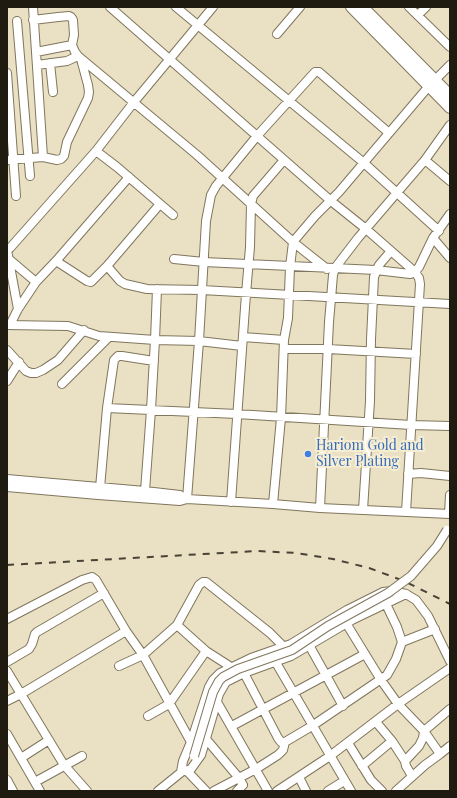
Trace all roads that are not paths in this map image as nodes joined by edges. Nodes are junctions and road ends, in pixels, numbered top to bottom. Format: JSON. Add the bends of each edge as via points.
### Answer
{"nodes":[{"id":1,"x":33,"y":7,"type":"edge"},
{"id":2,"x":110,"y":7,"type":"edge"},
{"id":3,"x":176,"y":7,"type":"edge"},
{"id":4,"x":213,"y":7,"type":"edge"},
{"id":5,"x":300,"y":7,"type":"edge"},
{"id":6,"x":351,"y":7,"type":"edge"},
{"id":7,"x":363,"y":7,"type":"edge"},
{"id":8,"x":409,"y":7,"type":"edge"},
{"id":9,"x":426,"y":7,"type":"edge"},
{"id":10,"x":418,"y":15,"type":"junction"},
{"id":11,"x":33,"y":20,"type":"junction"},
{"id":12,"x":17,"y":21,"type":"dead end"},
{"id":13,"x":198,"y":26,"type":"junction"},
{"id":14,"x":276,"y":34,"type":"dead end"},
{"id":15,"x":72,"y":44,"type":"junction"},
{"id":16,"x":450,"y":47,"type":"edge"},
{"id":17,"x":36,"y":52,"type":"junction"},
{"id":18,"x":79,"y":58,"type":"junction"},
{"id":19,"x":170,"y":60,"type":"junction"},
{"id":20,"x":50,"y":63,"type":"junction"},
{"id":21,"x":450,"y":64,"type":"edge"},
{"id":22,"x":37,"y":65,"type":"junction"},
{"id":23,"x":7,"y":73,"type":"edge"},
{"id":24,"x":432,"y":83,"type":"junction"},
{"id":25,"x":53,"y":92,"type":"dead end"},
{"id":26,"x":450,"y":95,"type":"edge"},
{"id":27,"x":289,"y":101,"type":"junction"},
{"id":28,"x":134,"y":102,"type":"junction"},
{"id":29,"x":450,"y":108,"type":"edge"},
{"id":30,"x":450,"y":125,"type":"edge"},
{"id":31,"x":389,"y":133,"type":"junction"},
{"id":32,"x":257,"y":136,"type":"junction"},
{"id":33,"x":96,"y":151,"type":"junction"},
{"id":34,"x":43,"y":157,"type":"junction"},
{"id":35,"x":28,"y":158,"type":"junction"},
{"id":36,"x":10,"y":160,"type":"edge"},
{"id":37,"x":284,"y":160,"type":"junction"},
{"id":38,"x":425,"y":160,"type":"junction"},
{"id":39,"x":364,"y":163,"type":"junction"},
{"id":40,"x":30,"y":176,"type":"dead end"},
{"id":41,"x":129,"y":177,"type":"junction"},
{"id":42,"x":223,"y":178,"type":"junction"},
{"id":43,"x":450,"y":181,"type":"edge"},
{"id":44,"x":396,"y":192,"type":"junction"},
{"id":45,"x":16,"y":196,"type":"dead end"},
{"id":46,"x":331,"y":201,"type":"junction"},
{"id":47,"x":160,"y":204,"type":"junction"},
{"id":48,"x":250,"y":204,"type":"junction"},
{"id":49,"x":450,"y":214,"type":"edge"},
{"id":50,"x":173,"y":215,"type":"dead end"},
{"id":51,"x":366,"y":229,"type":"junction"},
{"id":52,"x":439,"y":231,"type":"junction"},
{"id":53,"x":433,"y":238,"type":"junction"},
{"id":54,"x":293,"y":242,"type":"junction"},
{"id":55,"x":7,"y":250,"type":"edge"},
{"id":56,"x":391,"y":251,"type":"junction"},
{"id":57,"x":450,"y":258,"type":"edge"},
{"id":58,"x":174,"y":259,"type":"dead end"},
{"id":59,"x":10,"y":260,"type":"junction"},
{"id":60,"x":56,"y":261,"type":"junction"},
{"id":61,"x":204,"y":262,"type":"junction"},
{"id":62,"x":249,"y":264,"type":"junction"},
{"id":63,"x":107,"y":266,"type":"junction"},
{"id":64,"x":290,"y":267,"type":"junction"},
{"id":65,"x":331,"y":269,"type":"junction"},
{"id":66,"x":376,"y":270,"type":"junction"},
{"id":67,"x":415,"y":272,"type":"junction"},
{"id":68,"x":36,"y":282,"type":"junction"},
{"id":69,"x":157,"y":289,"type":"junction"},
{"id":70,"x":202,"y":290,"type":"junction"},
{"id":71,"x":246,"y":294,"type":"junction"},
{"id":72,"x":289,"y":295,"type":"junction"},
{"id":73,"x":332,"y":297,"type":"junction"},
{"id":74,"x":373,"y":300,"type":"junction"},
{"id":75,"x":419,"y":303,"type":"junction"},
{"id":76,"x":450,"y":304,"type":"edge"},
{"id":77,"x":18,"y":309,"type":"junction"},
{"id":78,"x":8,"y":325,"type":"edge"},
{"id":79,"x":84,"y":330,"type":"junction"},
{"id":80,"x":109,"y":337,"type":"junction"},
{"id":81,"x":243,"y":337,"type":"junction"},
{"id":82,"x":155,"y":340,"type":"junction"},
{"id":83,"x":284,"y":340,"type":"junction"},
{"id":84,"x":199,"y":341,"type":"junction"},
{"id":85,"x":242,"y":346,"type":"junction"},
{"id":86,"x":284,"y":349,"type":"junction"},
{"id":87,"x":328,"y":349,"type":"junction"},
{"id":88,"x":7,"y":350,"type":"edge"},
{"id":89,"x":371,"y":353,"type":"junction"},
{"id":90,"x":416,"y":354,"type":"junction"},
{"id":91,"x":154,"y":361,"type":"junction"},
{"id":92,"x":19,"y":362,"type":"junction"},
{"id":93,"x":7,"y":382,"type":"edge"},
{"id":94,"x":62,"y":384,"type":"dead end"},
{"id":95,"x":107,"y":408,"type":"junction"},
{"id":96,"x":152,"y":410,"type":"junction"},
{"id":97,"x":193,"y":412,"type":"junction"},
{"id":98,"x":237,"y":414,"type":"junction"},
{"id":99,"x":281,"y":418,"type":"junction"},
{"id":100,"x":325,"y":420,"type":"junction"},
{"id":101,"x":369,"y":423,"type":"junction"},
{"id":102,"x":411,"y":426,"type":"junction"},
{"id":103,"x":450,"y":426,"type":"edge"},
{"id":104,"x":408,"y":474,"type":"junction"},
{"id":105,"x":450,"y":476,"type":"edge"},
{"id":106,"x":7,"y":480,"type":"edge"},
{"id":107,"x":7,"y":487,"type":"edge"},
{"id":108,"x":100,"y":488,"type":"junction"},
{"id":109,"x":145,"y":491,"type":"junction"},
{"id":110,"x":450,"y":495,"type":"edge"},
{"id":111,"x":185,"y":499,"type":"junction"},
{"id":112,"x":231,"y":502,"type":"junction"},
{"id":113,"x":273,"y":504,"type":"junction"},
{"id":114,"x":320,"y":508,"type":"junction"},
{"id":115,"x":362,"y":510,"type":"junction"},
{"id":116,"x":406,"y":512,"type":"junction"},
{"id":117,"x":449,"y":514,"type":"edge"},
{"id":118,"x":450,"y":525,"type":"edge"},
{"id":119,"x":104,"y":593,"type":"junction"},
{"id":120,"x":406,"y":594,"type":"junction"},
{"id":121,"x":386,"y":604,"type":"junction"},
{"id":122,"x":7,"y":619,"type":"edge"},
{"id":123,"x":346,"y":623,"type":"junction"},
{"id":124,"x":177,"y":625,"type":"junction"},
{"id":125,"x":435,"y":629,"type":"junction"},
{"id":126,"x":126,"y":631,"type":"junction"},
{"id":127,"x":402,"y":642,"type":"junction"},
{"id":128,"x":309,"y":645,"type":"junction"},
{"id":129,"x":284,"y":647,"type":"junction"},
{"id":130,"x":206,"y":651,"type":"junction"},
{"id":131,"x":365,"y":654,"type":"junction"},
{"id":132,"x":143,"y":655,"type":"junction"},
{"id":133,"x":450,"y":661,"type":"edge"},
{"id":134,"x":7,"y":662,"type":"edge"},
{"id":135,"x":275,"y":662,"type":"junction"},
{"id":136,"x":119,"y":666,"type":"dead end"},
{"id":137,"x":231,"y":667,"type":"junction"},
{"id":138,"x":450,"y":668,"type":"edge"},
{"id":139,"x":7,"y":671,"type":"edge"},
{"id":140,"x":244,"y":673,"type":"junction"},
{"id":141,"x":326,"y":675,"type":"junction"},
{"id":142,"x":380,"y":680,"type":"junction"},
{"id":143,"x":293,"y":692,"type":"junction"},
{"id":144,"x":21,"y":694,"type":"junction"},
{"id":145,"x":7,"y":701,"type":"edge"},
{"id":146,"x":217,"y":702,"type":"junction"},
{"id":147,"x":169,"y":704,"type":"junction"},
{"id":148,"x":398,"y":704,"type":"junction"},
{"id":149,"x":343,"y":706,"type":"junction"},
{"id":150,"x":263,"y":709,"type":"junction"},
{"id":151,"x":450,"y":709,"type":"edge"},
{"id":152,"x":148,"y":716,"type":"dead end"},
{"id":153,"x":376,"y":722,"type":"junction"},
{"id":154,"x":232,"y":726,"type":"junction"},
{"id":155,"x":312,"y":726,"type":"junction"},
{"id":156,"x":424,"y":731,"type":"junction"},
{"id":157,"x":7,"y":734,"type":"edge"},
{"id":158,"x":206,"y":739,"type":"junction"},
{"id":159,"x":50,"y":740,"type":"junction"},
{"id":160,"x":392,"y":741,"type":"junction"},
{"id":161,"x":191,"y":742,"type":"junction"},
{"id":162,"x":285,"y":742,"type":"junction"},
{"id":163,"x":348,"y":743,"type":"junction"},
{"id":164,"x":450,"y":746,"type":"edge"},
{"id":165,"x":440,"y":754,"type":"junction"},
{"id":166,"x":82,"y":756,"type":"dead end"},
{"id":167,"x":330,"y":756,"type":"junction"},
{"id":168,"x":21,"y":758,"type":"junction"},
{"id":169,"x":406,"y":761,"type":"junction"},
{"id":170,"x":64,"y":764,"type":"junction"},
{"id":171,"x":362,"y":766,"type":"junction"},
{"id":172,"x":256,"y":769,"type":"junction"},
{"id":173,"x":184,"y":772,"type":"junction"},
{"id":174,"x":412,"y":776,"type":"junction"},
{"id":175,"x":299,"y":777,"type":"junction"},
{"id":176,"x":239,"y":778,"type":"junction"},
{"id":177,"x":7,"y":780,"type":"edge"},
{"id":178,"x":344,"y":781,"type":"junction"},
{"id":179,"x":35,"y":782,"type":"junction"},
{"id":180,"x":13,"y":791,"type":"edge"},
{"id":181,"x":40,"y":791,"type":"edge"},
{"id":182,"x":87,"y":791,"type":"edge"},
{"id":183,"x":158,"y":791,"type":"edge"},
{"id":184,"x":206,"y":791,"type":"edge"},
{"id":185,"x":214,"y":791,"type":"edge"},
{"id":186,"x":237,"y":791,"type":"edge"},
{"id":187,"x":268,"y":791,"type":"edge"},
{"id":188,"x":277,"y":791,"type":"edge"},
{"id":189,"x":306,"y":791,"type":"edge"},
{"id":190,"x":328,"y":791,"type":"edge"},
{"id":191,"x":350,"y":791,"type":"edge"},
{"id":192,"x":382,"y":791,"type":"edge"},
{"id":193,"x":396,"y":791,"type":"edge"}],
"edges":[{"from":1,"to":11,"type":"street"},
{"from":2,"to":19,"type":"street"},
{"from":3,"to":13,"type":"street"},
{"from":4,"to":13,"type":"street"},
{"from":5,"to":14,"type":"street"},
{"from":6,"to":24,"type":"main road"},
{"from":7,"to":24,"type":"main road"},
{"from":8,"to":10,"type":"street"},
{"from":9,"to":10,"type":"street"},
{"from":10,"to":16,"type":"street"},
{"from":11,"to":15,"type":"street","via":[[69,16],[73,20]]},
{"from":11,"to":17,"type":"street"},
{"from":12,"to":35,"type":"street"},
{"from":13,"to":19,"type":"street"},
{"from":13,"to":27,"type":"street"},
{"from":15,"to":17,"type":"street"},
{"from":15,"to":18,"type":"street"},
{"from":17,"to":22,"type":"street"},
{"from":18,"to":20,"type":"street"},
{"from":18,"to":28,"type":"street"},
{"from":18,"to":34,"type":"street","via":[[88,85],[88,98],[67,142],[64,156],[57,160]]},
{"from":19,"to":28,"type":"street"},
{"from":19,"to":32,"type":"street"},
{"from":20,"to":22,"type":"street"},
{"from":20,"to":25,"type":"street"},
{"from":21,"to":24,"type":"street"},
{"from":22,"to":34,"type":"street"},
{"from":23,"to":36,"type":"street"},
{"from":24,"to":26,"type":"main road"},
{"from":24,"to":29,"type":"main road"},
{"from":24,"to":31,"type":"street"},
{"from":27,"to":31,"type":"street","via":[[315,72],[319,72]]},
{"from":27,"to":32,"type":"street"},
{"from":27,"to":39,"type":"street"},
{"from":28,"to":33,"type":"street"},
{"from":28,"to":42,"type":"street"},
{"from":30,"to":38,"type":"street"},
{"from":31,"to":39,"type":"street"},
{"from":32,"to":37,"type":"street"},
{"from":32,"to":42,"type":"street"},
{"from":33,"to":41,"type":"street"},
{"from":33,"to":55,"type":"street"},
{"from":34,"to":35,"type":"street"},
{"from":35,"to":36,"type":"street"},
{"from":35,"to":40,"type":"street"},
{"from":36,"to":45,"type":"street"},
{"from":37,"to":46,"type":"street"},
{"from":37,"to":48,"type":"street"},
{"from":38,"to":43,"type":"street"},
{"from":38,"to":44,"type":"street"},
{"from":39,"to":44,"type":"street"},
{"from":39,"to":46,"type":"street"},
{"from":41,"to":47,"type":"street"},
{"from":41,"to":60,"type":"street"},
{"from":42,"to":48,"type":"street"},
{"from":42,"to":61,"type":"street","via":[[216,186],[208,204]]},
{"from":44,"to":51,"type":"street"},
{"from":44,"to":52,"type":"street"},
{"from":46,"to":51,"type":"street"},
{"from":46,"to":54,"type":"street"},
{"from":47,"to":50,"type":"street"},
{"from":47,"to":63,"type":"street"},
{"from":48,"to":54,"type":"street"},
{"from":48,"to":62,"type":"street"},
{"from":49,"to":52,"type":"street"},
{"from":51,"to":56,"type":"street"},
{"from":51,"to":65,"type":"street"},
{"from":52,"to":53,"type":"street"},
{"from":53,"to":57,"type":"street"},
{"from":53,"to":67,"type":"street"},
{"from":54,"to":64,"type":"street"},
{"from":54,"to":65,"type":"street"},
{"from":55,"to":59,"type":"street"},
{"from":56,"to":66,"type":"street"},
{"from":56,"to":67,"type":"street"},
{"from":58,"to":61,"type":"street"},
{"from":59,"to":68,"type":"street"},
{"from":59,"to":77,"type":"street"},
{"from":60,"to":63,"type":"street","via":[[91,282]]},
{"from":60,"to":68,"type":"street"},
{"from":61,"to":62,"type":"street"},
{"from":61,"to":70,"type":"street"},
{"from":62,"to":64,"type":"street"},
{"from":62,"to":71,"type":"street"},
{"from":63,"to":69,"type":"street","via":[[125,284]]},
{"from":64,"to":65,"type":"street"},
{"from":64,"to":72,"type":"street"},
{"from":65,"to":66,"type":"street"},
{"from":65,"to":73,"type":"street"},
{"from":66,"to":67,"type":"street","via":[[410,274]]},
{"from":66,"to":74,"type":"street"},
{"from":67,"to":75,"type":"street","via":[[420,284]]},
{"from":68,"to":77,"type":"street"},
{"from":69,"to":70,"type":"street"},
{"from":69,"to":82,"type":"street"},
{"from":70,"to":71,"type":"street"},
{"from":70,"to":84,"type":"street"},
{"from":71,"to":72,"type":"street"},
{"from":71,"to":81,"type":"street"},
{"from":72,"to":73,"type":"street"},
{"from":72,"to":83,"type":"street"},
{"from":73,"to":74,"type":"street"},
{"from":73,"to":87,"type":"street"},
{"from":74,"to":75,"type":"street"},
{"from":74,"to":89,"type":"street"},
{"from":75,"to":76,"type":"street"},
{"from":75,"to":90,"type":"street"},
{"from":77,"to":78,"type":"street"},
{"from":78,"to":79,"type":"street","via":[[68,326]]},
{"from":79,"to":80,"type":"street"},
{"from":79,"to":92,"type":"street","via":[[58,360],[43,370],[31,373]]},
{"from":80,"to":82,"type":"street"},
{"from":80,"to":94,"type":"street"},
{"from":81,"to":83,"type":"street"},
{"from":81,"to":85,"type":"street"},
{"from":82,"to":84,"type":"street"},
{"from":82,"to":91,"type":"street"},
{"from":83,"to":86,"type":"street"},
{"from":84,"to":85,"type":"street"},
{"from":84,"to":97,"type":"street"},
{"from":85,"to":98,"type":"street"},
{"from":86,"to":87,"type":"street"},
{"from":86,"to":99,"type":"street"},
{"from":87,"to":89,"type":"street"},
{"from":87,"to":100,"type":"street"},
{"from":88,"to":92,"type":"street"},
{"from":89,"to":90,"type":"street"},
{"from":89,"to":101,"type":"street"},
{"from":90,"to":102,"type":"street"},
{"from":91,"to":95,"type":"street","via":[[122,356],[116,358]]},
{"from":91,"to":96,"type":"street"},
{"from":92,"to":93,"type":"street"},
{"from":95,"to":96,"type":"street"},
{"from":95,"to":108,"type":"street"},
{"from":96,"to":97,"type":"street"},
{"from":96,"to":109,"type":"street"},
{"from":97,"to":98,"type":"street"},
{"from":97,"to":111,"type":"street"},
{"from":98,"to":99,"type":"street"},
{"from":98,"to":112,"type":"street"},
{"from":99,"to":100,"type":"street"},
{"from":99,"to":113,"type":"street"},
{"from":100,"to":101,"type":"street"},
{"from":100,"to":114,"type":"street"},
{"from":101,"to":102,"type":"street"},
{"from":101,"to":115,"type":"street"},
{"from":102,"to":103,"type":"street"},
{"from":102,"to":104,"type":"street"},
{"from":104,"to":105,"type":"street"},
{"from":104,"to":116,"type":"street"},
{"from":106,"to":108,"type":"street"},
{"from":107,"to":111,"type":"street","via":[[98,496],[180,501]]},
{"from":108,"to":109,"type":"street"},
{"from":109,"to":111,"type":"street","via":[[180,495]]},
{"from":110,"to":117,"type":"street"},
{"from":111,"to":112,"type":"street"},
{"from":112,"to":113,"type":"street"},
{"from":113,"to":114,"type":"street"},
{"from":114,"to":115,"type":"street"},
{"from":115,"to":116,"type":"street"},
{"from":116,"to":117,"type":"street"},
{"from":118,"to":173,"type":"street","bridge":true,"via":[[426,559],[411,576],[394,589],[328,626],[292,650],[224,676],[215,687],[194,756]]},
{"from":119,"to":122,"type":"street","via":[[96,580],[88,577]]},
{"from":119,"to":126,"type":"street"},
{"from":119,"to":134,"type":"street","via":[[37,632],[28,649]]},
{"from":120,"to":121,"type":"street"},
{"from":120,"to":125,"type":"street","via":[[416,600]]},
{"from":120,"to":129,"type":"street","via":[[383,592]]},
{"from":121,"to":123,"type":"street"},
{"from":121,"to":127,"type":"street"},
{"from":123,"to":128,"type":"street"},
{"from":123,"to":131,"type":"street"},
{"from":124,"to":129,"type":"street","via":[[198,585],[206,582]]},
{"from":124,"to":130,"type":"street"},
{"from":124,"to":132,"type":"street"},
{"from":125,"to":127,"type":"street"},
{"from":125,"to":133,"type":"street"},
{"from":126,"to":132,"type":"street"},
{"from":126,"to":144,"type":"street"},
{"from":127,"to":142,"type":"street","via":[[391,669]]},
{"from":128,"to":135,"type":"street"},
{"from":128,"to":141,"type":"street"},
{"from":129,"to":137,"type":"street"},
{"from":130,"to":137,"type":"street"},
{"from":130,"to":147,"type":"street"},
{"from":131,"to":141,"type":"street"},
{"from":131,"to":142,"type":"street"},
{"from":132,"to":136,"type":"street"},
{"from":132,"to":147,"type":"street"},
{"from":135,"to":140,"type":"street"},
{"from":135,"to":143,"type":"street"},
{"from":137,"to":161,"type":"street","via":[[220,673],[209,687]]},
{"from":138,"to":148,"type":"street"},
{"from":139,"to":144,"type":"street"},
{"from":140,"to":146,"type":"street","via":[[226,682]]},
{"from":140,"to":150,"type":"street"},
{"from":141,"to":143,"type":"street"},
{"from":141,"to":149,"type":"street"},
{"from":142,"to":148,"type":"street"},
{"from":142,"to":149,"type":"street"},
{"from":143,"to":150,"type":"street"},
{"from":143,"to":155,"type":"street"},
{"from":144,"to":145,"type":"street"},
{"from":144,"to":159,"type":"street"},
{"from":146,"to":154,"type":"street"},
{"from":146,"to":158,"type":"street"},
{"from":147,"to":152,"type":"street"},
{"from":147,"to":161,"type":"street"},
{"from":148,"to":153,"type":"street"},
{"from":148,"to":156,"type":"street"},
{"from":149,"to":155,"type":"street"},
{"from":150,"to":154,"type":"street"},
{"from":150,"to":162,"type":"street","via":[[278,738]]},
{"from":151,"to":156,"type":"street"},
{"from":153,"to":160,"type":"street"},
{"from":153,"to":163,"type":"street"},
{"from":154,"to":172,"type":"street"},
{"from":155,"to":162,"type":"street"},
{"from":155,"to":167,"type":"street"},
{"from":156,"to":165,"type":"street"},
{"from":156,"to":169,"type":"street","via":[[419,746]]},
{"from":157,"to":168,"type":"street"},
{"from":158,"to":173,"type":"street","via":[[196,763],[192,769]]},
{"from":158,"to":176,"type":"street"},
{"from":159,"to":168,"type":"street"},
{"from":159,"to":170,"type":"street"},
{"from":160,"to":169,"type":"street"},
{"from":160,"to":171,"type":"street"},
{"from":161,"to":173,"type":"street","via":[[183,761]]},
{"from":162,"to":172,"type":"street","via":[[278,754]]},
{"from":163,"to":167,"type":"street"},
{"from":163,"to":171,"type":"street"},
{"from":164,"to":165,"type":"street"},
{"from":165,"to":174,"type":"street"},
{"from":166,"to":170,"type":"street"},
{"from":167,"to":175,"type":"street"},
{"from":167,"to":178,"type":"street"},
{"from":168,"to":179,"type":"street"},
{"from":169,"to":174,"type":"street"},
{"from":170,"to":179,"type":"street"},
{"from":170,"to":182,"type":"street"},
{"from":171,"to":192,"type":"street"},
{"from":172,"to":176,"type":"street"},
{"from":172,"to":187,"type":"street"},
{"from":173,"to":183,"type":"street"},
{"from":173,"to":184,"type":"street"},
{"from":174,"to":193,"type":"street"},
{"from":175,"to":188,"type":"street"},
{"from":175,"to":189,"type":"street"},
{"from":176,"to":185,"type":"street"},
{"from":176,"to":186,"type":"street","via":[[243,785]]},
{"from":177,"to":180,"type":"street"},
{"from":178,"to":190,"type":"street"},
{"from":178,"to":191,"type":"street"},
{"from":179,"to":181,"type":"street"}]}
